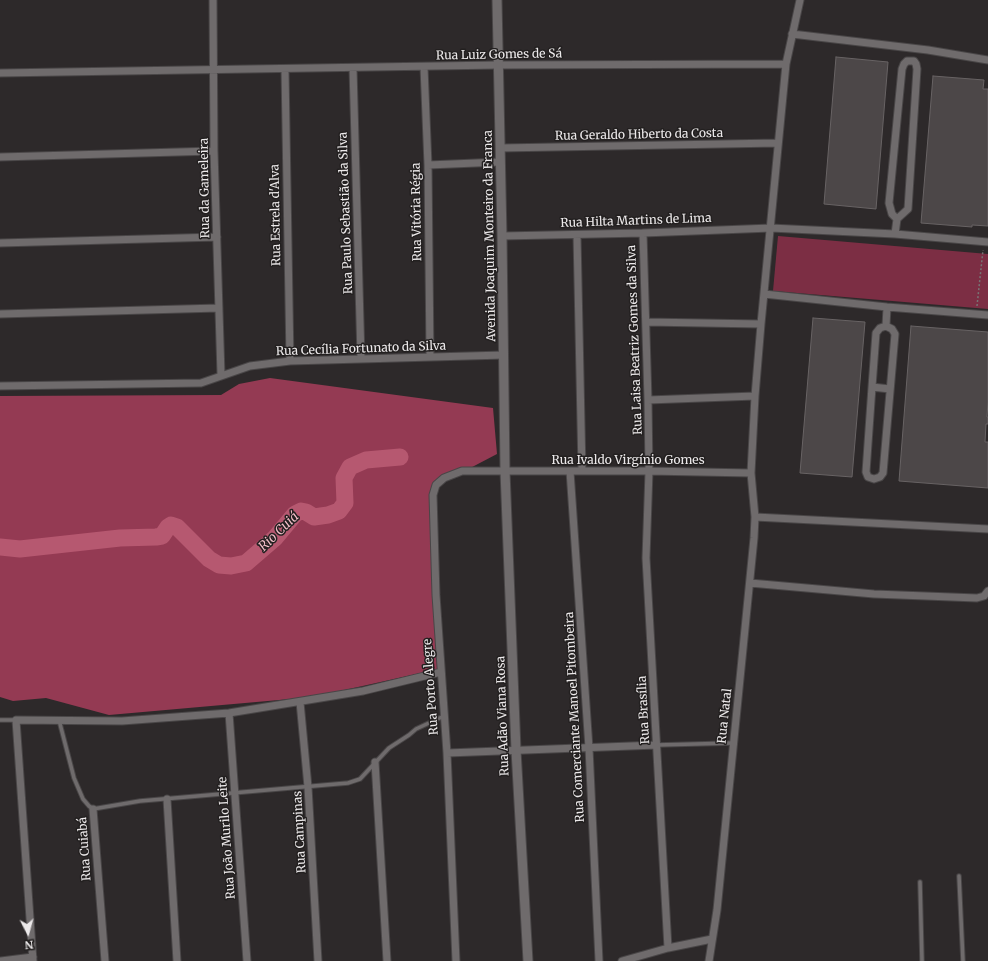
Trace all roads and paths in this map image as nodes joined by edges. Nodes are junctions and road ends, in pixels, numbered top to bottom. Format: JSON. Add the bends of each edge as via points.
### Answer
{"nodes":[{"id":1,"x":213,"y":0,"type":"edge"},
{"id":2,"x":498,"y":0,"type":"edge"},
{"id":3,"x":800,"y":0,"type":"edge"},
{"id":4,"x":792,"y":34,"type":"junction"},
{"id":5,"x":988,"y":60,"type":"edge"},
{"id":6,"x":786,"y":64,"type":"junction"},
{"id":7,"x":498,"y":65,"type":"junction"},
{"id":8,"x":424,"y":66,"type":"junction"},
{"id":9,"x":353,"y":68,"type":"junction"},
{"id":10,"x":213,"y":70,"type":"junction"},
{"id":11,"x":285,"y":70,"type":"junction"},
{"id":12,"x":0,"y":73,"type":"edge"},
{"id":13,"x":778,"y":143,"type":"junction"},
{"id":14,"x":500,"y":148,"type":"junction"},
{"id":15,"x":214,"y":151,"type":"junction"},
{"id":16,"x":0,"y":156,"type":"edge"},
{"id":17,"x":500,"y":162,"type":"junction"},
{"id":18,"x":428,"y":165,"type":"junction"},
{"id":19,"x":897,"y":219,"type":"junction"},
{"id":20,"x":771,"y":228,"type":"junction"},
{"id":21,"x":643,"y":233,"type":"junction"},
{"id":22,"x":895,"y":234,"type":"junction"},
{"id":23,"x":577,"y":235,"type":"junction"},
{"id":24,"x":502,"y":236,"type":"junction"},
{"id":25,"x":217,"y":237,"type":"junction"},
{"id":26,"x":986,"y":241,"type":"edge"},
{"id":27,"x":0,"y":243,"type":"edge"},
{"id":28,"x":764,"y":294,"type":"junction"},
{"id":29,"x":887,"y":307,"type":"junction"},
{"id":30,"x":219,"y":308,"type":"junction"},
{"id":31,"x":0,"y":314,"type":"edge"},
{"id":32,"x":977,"y":314,"type":"junction"},
{"id":33,"x":988,"y":315,"type":"edge"},
{"id":34,"x":646,"y":322,"type":"junction"},
{"id":35,"x":761,"y":324,"type":"junction"},
{"id":36,"x":886,"y":326,"type":"junction"},
{"id":37,"x":504,"y":354,"type":"junction"},
{"id":38,"x":430,"y":357,"type":"junction"},
{"id":39,"x":361,"y":358,"type":"junction"},
{"id":40,"x":290,"y":361,"type":"junction"},
{"id":41,"x":221,"y":376,"type":"junction"},
{"id":42,"x":0,"y":386,"type":"edge"},
{"id":43,"x":872,"y":387,"type":"junction"},
{"id":44,"x":890,"y":389,"type":"junction"},
{"id":45,"x":755,"y":396,"type":"junction"},
{"id":46,"x":648,"y":400,"type":"junction"},
{"id":47,"x":505,"y":471,"type":"junction"},
{"id":48,"x":570,"y":471,"type":"junction"},
{"id":49,"x":582,"y":471,"type":"junction"},
{"id":50,"x":649,"y":471,"type":"junction"},
{"id":51,"x":751,"y":473,"type":"junction"},
{"id":52,"x":755,"y":517,"type":"junction"},
{"id":53,"x":988,"y":529,"type":"edge"},
{"id":54,"x":750,"y":583,"type":"junction"},
{"id":55,"x":986,"y":594,"type":"edge"},
{"id":56,"x":441,"y":672,"type":"junction"},
{"id":57,"x":300,"y":702,"type":"junction"},
{"id":58,"x":229,"y":713,"type":"junction"},
{"id":59,"x":444,"y":716,"type":"junction"},
{"id":60,"x":0,"y":720,"type":"edge"},
{"id":61,"x":16,"y":720,"type":"junction"},
{"id":62,"x":59,"y":720,"type":"junction"},
{"id":63,"x":733,"y":743,"type":"junction"},
{"id":64,"x":657,"y":745,"type":"junction"},
{"id":65,"x":589,"y":748,"type":"junction"},
{"id":66,"x":516,"y":750,"type":"junction"},
{"id":67,"x":447,"y":753,"type":"junction"},
{"id":68,"x":375,"y":762,"type":"junction"},
{"id":69,"x":308,"y":787,"type":"junction"},
{"id":70,"x":235,"y":793,"type":"junction"},
{"id":71,"x":167,"y":799,"type":"junction"},
{"id":72,"x":93,"y":809,"type":"junction"},
{"id":73,"x":959,"y":876,"type":"dead end"},
{"id":74,"x":920,"y":882,"type":"dead end"},
{"id":75,"x":712,"y":939,"type":"junction"},
{"id":76,"x":668,"y":948,"type":"junction"},
{"id":77,"x":33,"y":959,"type":"edge"},
{"id":78,"x":1,"y":961,"type":"edge"},
{"id":79,"x":105,"y":961,"type":"edge"},
{"id":80,"x":176,"y":961,"type":"edge"},
{"id":81,"x":246,"y":961,"type":"edge"},
{"id":82,"x":318,"y":961,"type":"edge"},
{"id":83,"x":387,"y":961,"type":"edge"},
{"id":84,"x":456,"y":961,"type":"edge"},
{"id":85,"x":528,"y":961,"type":"edge"},
{"id":86,"x":599,"y":961,"type":"edge"},
{"id":87,"x":622,"y":961,"type":"edge"},
{"id":88,"x":709,"y":961,"type":"edge"},
{"id":89,"x":922,"y":961,"type":"edge"},
{"id":90,"x":962,"y":961,"type":"edge"}],
"edges":[{"from":1,"to":10,"type":"street","name":"Rua da Gameleira"},
{"from":2,"to":7,"type":"street","name":"Avenida Joaquim Monteiro da Franca"},
{"from":3,"to":4,"type":"street","name":"Rua Natal"},
{"from":4,"to":5,"type":"street","via":[[928,50]]},
{"from":4,"to":6,"type":"street","name":"Rua Natal"},
{"from":6,"to":7,"type":"street","name":"Rua Luiz Gomes de Sá"},
{"from":6,"to":13,"type":"street","name":"Rua Natal"},
{"from":7,"to":8,"type":"street","name":"Rua Luiz Gomes de Sá"},
{"from":7,"to":14,"type":"street","name":"Avenida Joaquim Monteiro da Franca"},
{"from":8,"to":9,"type":"street","name":"Rua Luiz Gomes de Sá"},
{"from":8,"to":18,"type":"street","name":"Rua Vitória Régia"},
{"from":9,"to":11,"type":"street","name":"Rua Luiz Gomes de Sá"},
{"from":9,"to":39,"type":"street","name":"Rua Paulo Sebastião da Silva"},
{"from":10,"to":11,"type":"street","name":"Rua Luiz Gomes de Sá"},
{"from":10,"to":12,"type":"street","name":"Rua Luiz Gomes de Sá"},
{"from":10,"to":15,"type":"street","name":"Rua da Gameleira"},
{"from":11,"to":40,"type":"street","name":"Rua Estrela d'Alva"},
{"from":13,"to":14,"type":"street","name":"Rua Geraldo Hiberto da Costa"},
{"from":13,"to":20,"type":"street","name":"Rua Natal"},
{"from":14,"to":17,"type":"street","name":"Avenida Joaquim Monteiro da Franca"},
{"from":15,"to":16,"type":"street"},
{"from":15,"to":25,"type":"street","name":"Rua da Gameleira"},
{"from":17,"to":18,"type":"street"},
{"from":17,"to":24,"type":"street","name":"Avenida Joaquim Monteiro da Franca"},
{"from":18,"to":38,"type":"street","name":"Rua Vitória Régia"},
{"from":19,"to":19,"type":"street","via":[[888,203],[902,69],[907,61],[914,61],[917,69],[908,208]]},
{"from":19,"to":22,"type":"street"},
{"from":20,"to":21,"type":"street","name":"Rua Hilta Martins de Lima"},
{"from":20,"to":22,"type":"street","name":"Rua Hilta Martins de Lima"},
{"from":20,"to":28,"type":"street","name":"Rua Natal"},
{"from":21,"to":23,"type":"street","name":"Rua Hilta Martins de Lima"},
{"from":21,"to":34,"type":"street","name":"Rua Laisa Beatriz Gomes da Silva"},
{"from":22,"to":26,"type":"street","name":"Rua Hilta Martins de Lima"},
{"from":23,"to":24,"type":"street","name":"Rua Hilta Martins de Lima"},
{"from":23,"to":49,"type":"street"},
{"from":24,"to":37,"type":"street","name":"Avenida Joaquim Monteiro da Franca"},
{"from":25,"to":27,"type":"street"},
{"from":25,"to":30,"type":"street","name":"Rua da Gameleira"},
{"from":26,"to":32,"type":"path"},
{"from":28,"to":29,"type":"street"},
{"from":28,"to":35,"type":"street","name":"Rua Natal"},
{"from":29,"to":32,"type":"street"},
{"from":29,"to":36,"type":"street"},
{"from":30,"to":31,"type":"street"},
{"from":30,"to":41,"type":"street","name":"Rua da Gameleira"},
{"from":32,"to":33,"type":"street"},
{"from":34,"to":35,"type":"street"},
{"from":34,"to":46,"type":"street","name":"Rua Laisa Beatriz Gomes da Silva"},
{"from":35,"to":45,"type":"street","name":"Rua Natal"},
{"from":36,"to":43,"type":"street","via":[[876,333]]},
{"from":36,"to":44,"type":"street","via":[[895,334]]},
{"from":37,"to":38,"type":"street","name":"Rua Cecília Fortunato da Silva"},
{"from":37,"to":47,"type":"street","name":"Avenida Joaquim Monteiro da Franca"},
{"from":38,"to":39,"type":"street","name":"Rua Cecília Fortunato da Silva"},
{"from":39,"to":40,"type":"street","name":"Rua Cecília Fortunato da Silva"},
{"from":40,"to":41,"type":"street","name":"Rua Cecília Fortunato da Silva","via":[[250,366]]},
{"from":41,"to":42,"type":"street","name":"Rua Cecília Fortunato da Silva","via":[[201,382]]},
{"from":43,"to":44,"type":"street"},
{"from":43,"to":44,"type":"street","via":[[866,472],[868,477],[874,479],[883,473]]},
{"from":45,"to":46,"type":"street"},
{"from":45,"to":51,"type":"street","name":"Rua Natal"},
{"from":46,"to":50,"type":"street","name":"Rua Laisa Beatriz Gomes da Silva"},
{"from":47,"to":48,"type":"street","name":"Rua Ivaldo Virgínio Gomes"},
{"from":47,"to":56,"type":"street","name":"Rua Porto Alegre","via":[[462,470],[438,482],[434,488],[436,595]]},
{"from":47,"to":66,"type":"street","name":"Rua Adão Viana Rosa"},
{"from":48,"to":49,"type":"street","name":"Rua Ivaldo Virgínio Gomes"},
{"from":48,"to":65,"type":"street","name":"Rua Comerciante Manoel Pitombeira"},
{"from":49,"to":50,"type":"street","name":"Rua Ivaldo Virgínio Gomes"},
{"from":50,"to":51,"type":"street","name":"Rua Ivaldo Virgínio Gomes"},
{"from":50,"to":64,"type":"street","name":"Rua Brasília","via":[[646,558]]},
{"from":51,"to":52,"type":"street","name":"Rua Natal"},
{"from":52,"to":53,"type":"street"},
{"from":52,"to":54,"type":"street","name":"Rua Natal"},
{"from":54,"to":55,"type":"street","via":[[874,594],[977,598]]},
{"from":54,"to":63,"type":"street","name":"Rua Natal"},
{"from":56,"to":57,"type":"street","via":[[363,691]]},
{"from":56,"to":59,"type":"street","name":"Rua Porto Alegre"},
{"from":57,"to":58,"type":"street"},
{"from":57,"to":69,"type":"street","name":"Rua Campinas"},
{"from":58,"to":62,"type":"street","via":[[122,721]]},
{"from":58,"to":70,"type":"street","name":"Rua João Murilo Leite"},
{"from":59,"to":67,"type":"street","name":"Rua Porto Alegre"},
{"from":59,"to":68,"type":"lane","via":[[416,729]]},
{"from":60,"to":61,"type":"lane"},
{"from":61,"to":62,"type":"street"},
{"from":61,"to":77,"type":"street"},
{"from":62,"to":72,"type":"lane","name":"Rua Cuiabá","via":[[74,778],[83,799]]},
{"from":63,"to":64,"type":"lane"},
{"from":63,"to":75,"type":"street","name":"Rua Natal"},
{"from":64,"to":65,"type":"street"},
{"from":64,"to":76,"type":"street","name":"Rua Brasília"},
{"from":65,"to":66,"type":"street"},
{"from":65,"to":86,"type":"street","name":"Rua Comerciante Manoel Pitombeira"},
{"from":66,"to":67,"type":"street"},
{"from":66,"to":85,"type":"street","name":"Rua Adão Viana Rosa"},
{"from":67,"to":84,"type":"street","name":"Rua Porto Alegre"},
{"from":68,"to":69,"type":"lane","via":[[354,782]]},
{"from":68,"to":83,"type":"street"},
{"from":69,"to":70,"type":"lane"},
{"from":69,"to":82,"type":"street","name":"Rua Campinas"},
{"from":70,"to":71,"type":"lane"},
{"from":70,"to":81,"type":"street","name":"Rua João Murilo Leite"},
{"from":71,"to":72,"type":"lane"},
{"from":71,"to":80,"type":"street"},
{"from":72,"to":79,"type":"street","name":"Rua Cuiabá"},
{"from":73,"to":90,"type":"lane"},
{"from":74,"to":89,"type":"lane"},
{"from":75,"to":76,"type":"street"},
{"from":75,"to":88,"type":"street","name":"Rua Natal"},
{"from":76,"to":87,"type":"street"},
{"from":77,"to":78,"type":"street"}]}
